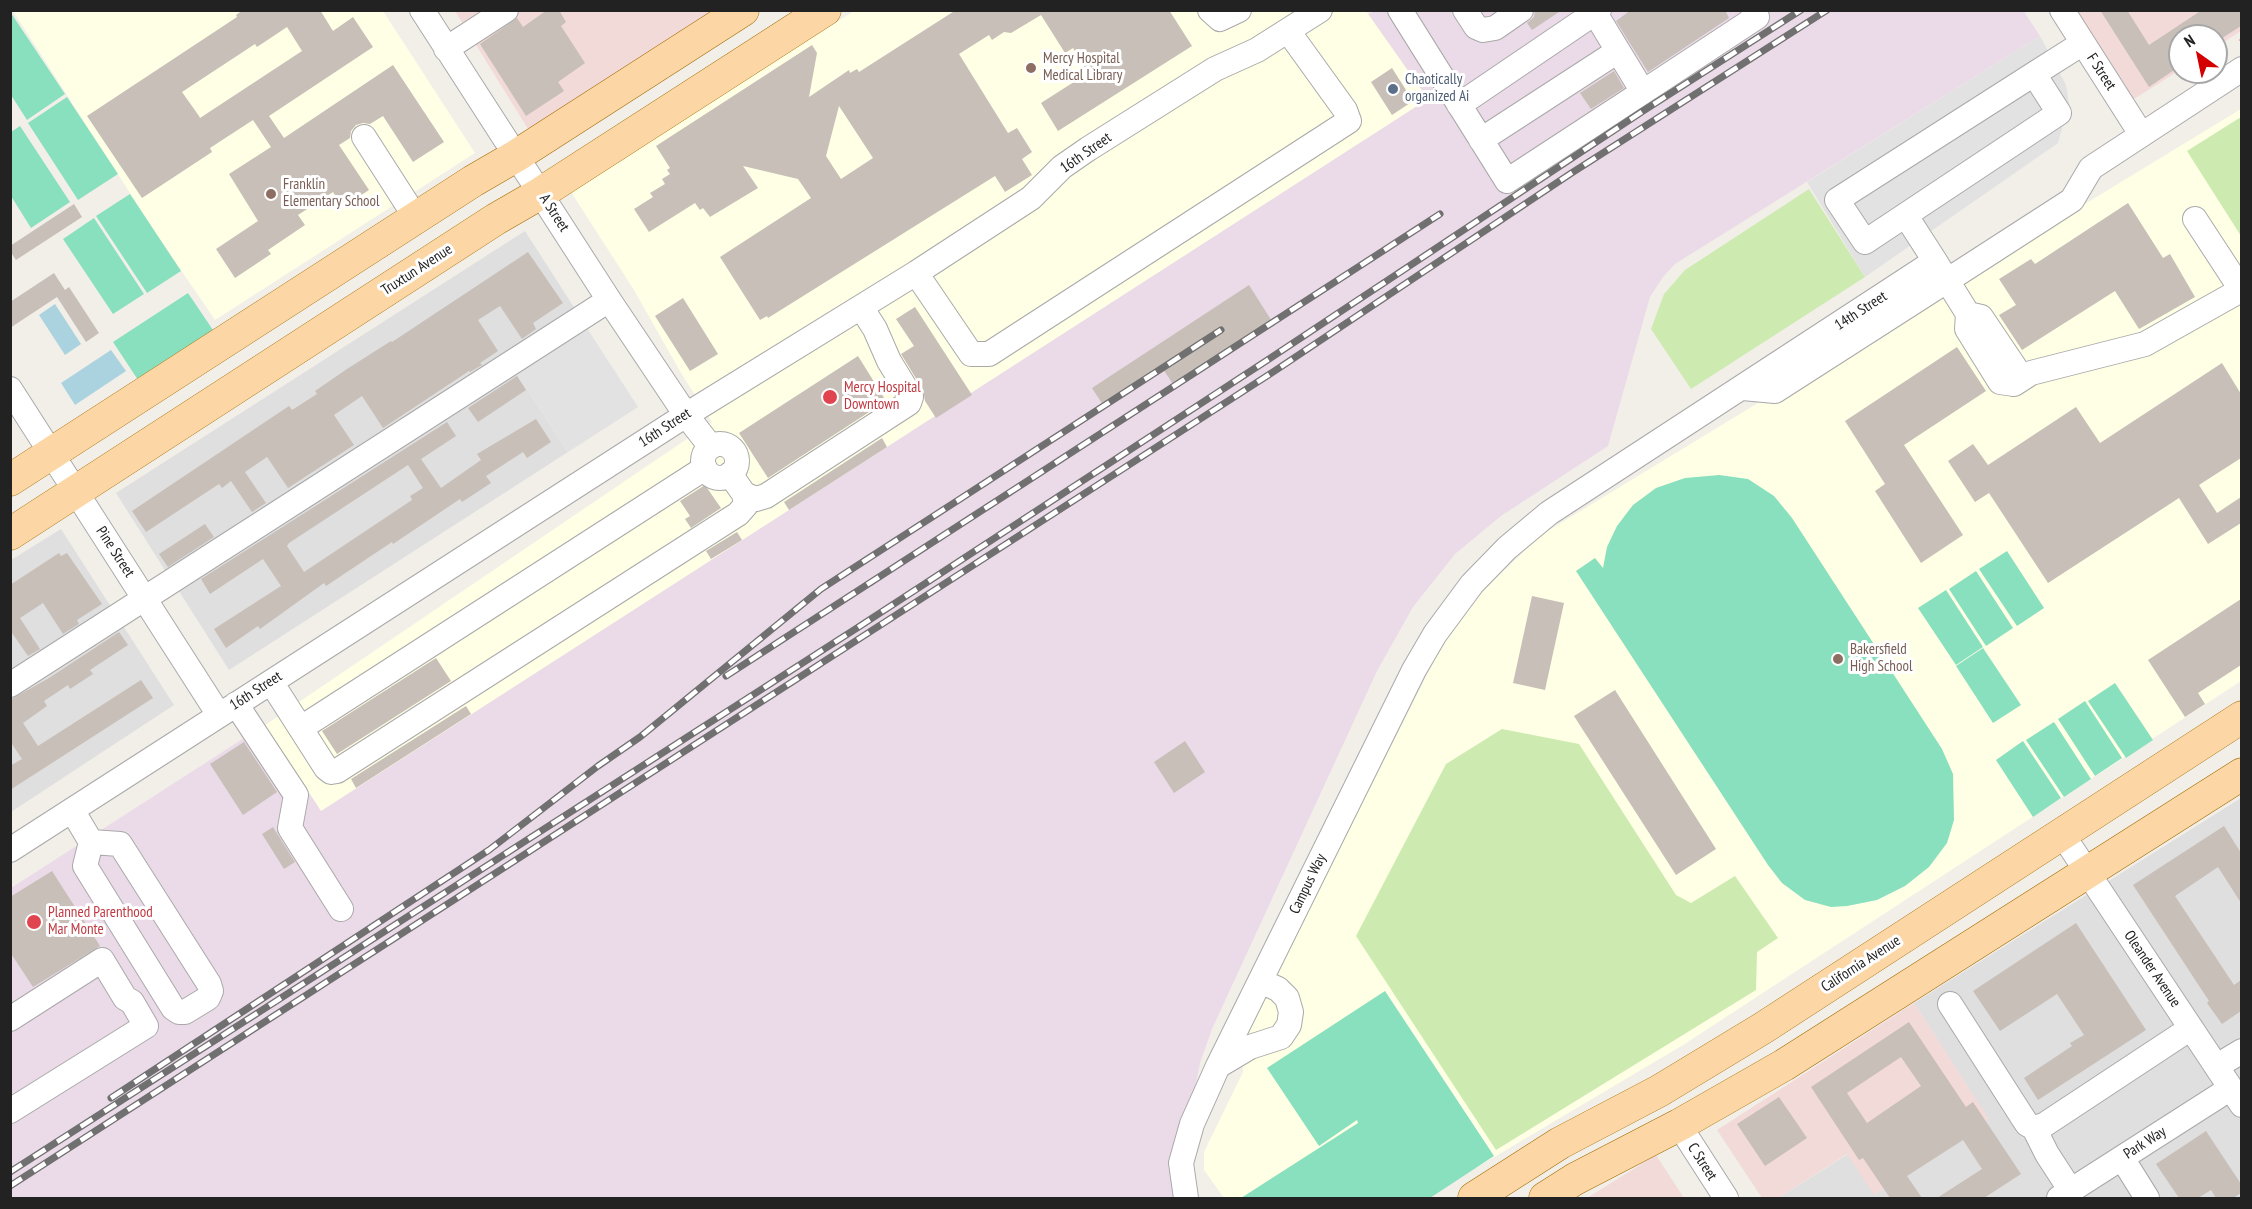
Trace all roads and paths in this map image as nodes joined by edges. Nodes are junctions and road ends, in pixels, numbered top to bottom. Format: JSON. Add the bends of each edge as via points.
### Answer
{"nodes":[{"id":1,"x":422,"y":10,"type":"edge"},
{"id":2,"x":506,"y":10,"type":"edge"},
{"id":3,"x":743,"y":10,"type":"edge"},
{"id":4,"x":825,"y":10,"type":"edge"},
{"id":5,"x":1210,"y":10,"type":"edge"},
{"id":6,"x":1239,"y":10,"type":"edge"},
{"id":7,"x":1320,"y":10,"type":"edge"},
{"id":8,"x":1400,"y":10,"type":"edge"},
{"id":9,"x":1465,"y":10,"type":"edge"},
{"id":10,"x":1521,"y":10,"type":"edge"},
{"id":11,"x":1753,"y":10,"type":"edge"},
{"id":12,"x":2062,"y":10,"type":"edge"},
{"id":13,"x":1597,"y":12,"type":"edge"},
{"id":14,"x":1288,"y":31,"type":"junction"},
{"id":15,"x":2083,"y":43,"type":"junction"},
{"id":16,"x":446,"y":48,"type":"junction"},
{"id":17,"x":1618,"y":51,"type":"junction"},
{"id":18,"x":2241,"y":69,"type":"edge"},
{"id":19,"x":2034,"y":74,"type":"junction"},
{"id":20,"x":1643,"y":92,"type":"junction"},
{"id":21,"x":1459,"y":105,"type":"junction"},
{"id":22,"x":2141,"y":134,"type":"junction"},
{"id":23,"x":364,"y":137,"type":"dead end"},
{"id":24,"x":1481,"y":140,"type":"junction"},
{"id":25,"x":516,"y":156,"type":"junction"},
{"id":26,"x":541,"y":193,"type":"junction"},
{"id":27,"x":1906,"y":216,"type":"junction"},
{"id":28,"x":416,"y":218,"type":"junction"},
{"id":29,"x":2195,"y":219,"type":"dead end"},
{"id":30,"x":1941,"y":271,"type":"junction"},
{"id":31,"x":916,"y":273,"type":"junction"},
{"id":32,"x":2241,"y":291,"type":"edge"},
{"id":33,"x":609,"y":300,"type":"junction"},
{"id":34,"x":861,"y":307,"type":"junction"},
{"id":35,"x":10,"y":389,"type":"edge"},
{"id":36,"x":686,"y":415,"type":"junction"},
{"id":37,"x":52,"y":454,"type":"junction"},
{"id":38,"x":708,"y":458,"type":"junction"},
{"id":39,"x":10,"y":480,"type":"edge"},
{"id":40,"x":76,"y":492,"type":"junction"},
{"id":41,"x":744,"y":494,"type":"junction"},
{"id":42,"x":10,"y":534,"type":"edge"},
{"id":43,"x":144,"y":598,"type":"junction"},
{"id":44,"x":271,"y":682,"type":"junction"},
{"id":45,"x":10,"y":685,"type":"edge"},
{"id":46,"x":228,"y":710,"type":"junction"},
{"id":47,"x":2241,"y":717,"type":"edge"},
{"id":48,"x":301,"y":728,"type":"junction"},
{"id":49,"x":2241,"y":774,"type":"edge"},
{"id":50,"x":72,"y":810,"type":"junction"},
{"id":51,"x":2062,"y":834,"type":"junction"},
{"id":52,"x":91,"y":842,"type":"junction"},
{"id":53,"x":10,"y":849,"type":"edge"},
{"id":54,"x":2087,"y":873,"type":"junction"},
{"id":55,"x":341,"y":909,"type":"dead end"},
{"id":56,"x":1260,"y":981,"type":"junction"},
{"id":57,"x":1950,"y":1004,"type":"dead end"},
{"id":58,"x":14,"y":1009,"type":"edge"},
{"id":59,"x":2191,"y":1028,"type":"junction"},
{"id":60,"x":2241,"y":1050,"type":"edge"},
{"id":61,"x":1218,"y":1066,"type":"junction"},
{"id":62,"x":2217,"y":1066,"type":"junction"},
{"id":63,"x":2236,"y":1096,"type":"edge"},
{"id":64,"x":10,"y":1111,"type":"edge"},
{"id":65,"x":1678,"y":1125,"type":"junction"},
{"id":66,"x":2034,"y":1128,"type":"junction"},
{"id":67,"x":2122,"y":1158,"type":"junction"},
{"id":68,"x":2065,"y":1195,"type":"edge"},
{"id":69,"x":1186,"y":1198,"type":"edge"},
{"id":70,"x":1474,"y":1198,"type":"edge"},
{"id":71,"x":1545,"y":1198,"type":"edge"},
{"id":72,"x":1726,"y":1198,"type":"edge"},
{"id":73,"x":2147,"y":1198,"type":"edge"}],
"edges":[{"from":1,"to":16,"type":"street","name":"A Street"},
{"from":2,"to":16,"type":"street"},
{"from":3,"to":25,"type":"main road"},
{"from":4,"to":26,"type":"main road","name":"Truxtun Avenue"},
{"from":5,"to":6,"type":"street","via":[[1220,19]]},
{"from":7,"to":14,"type":"street","name":"16th Street"},
{"from":8,"to":21,"type":"street"},
{"from":9,"to":10,"type":"street","via":[[1476,27],[1483,30]]},
{"from":11,"to":20,"type":"street","via":[[1757,17]]},
{"from":12,"to":15,"type":"street","name":"F Street"},
{"from":13,"to":17,"type":"street"},
{"from":13,"to":21,"type":"street"},
{"from":14,"to":31,"type":"street","name":"16th Street","via":[[1215,69],[1088,149],[1031,198]]},
{"from":14,"to":31,"type":"street","via":[[1349,121],[988,354],[971,354]]},
{"from":15,"to":19,"type":"street"},
{"from":15,"to":22,"type":"street","name":"F Street"},
{"from":16,"to":25,"type":"street","name":"A Street"},
{"from":17,"to":20,"type":"street"},
{"from":17,"to":24,"type":"street"},
{"from":18,"to":22,"type":"street"},
{"from":19,"to":27,"type":"street","via":[[2059,113]]},
{"from":19,"to":27,"type":"street","via":[[1837,200],[1865,242]]},
{"from":20,"to":24,"type":"street","via":[[1508,181]]},
{"from":21,"to":24,"type":"street"},
{"from":22,"to":30,"type":"street","via":[[2091,168],[2072,200]]},
{"from":23,"to":28,"type":"street"},
{"from":25,"to":26,"type":"street","name":"A Street"},
{"from":25,"to":28,"type":"main road"},
{"from":26,"to":33,"type":"street","name":"A Street"},
{"from":26,"to":40,"type":"main road","name":"Truxtun Avenue"},
{"from":27,"to":30,"type":"street"},
{"from":28,"to":37,"type":"main road"},
{"from":29,"to":32,"type":"street"},
{"from":30,"to":32,"type":"street","via":[[1968,314],[1981,316],[2016,369],[2014,384],[2031,373],[2145,344]]},
{"from":30,"to":56,"type":"street","name":"Campus Way","via":[[1775,391],[1743,388],[1549,513],[1472,584],[1414,670]]},
{"from":31,"to":34,"type":"street","name":"16th Street"},
{"from":33,"to":36,"type":"street","name":"A Street"},
{"from":33,"to":43,"type":"street"},
{"from":34,"to":36,"type":"street","name":"16th Street"},
{"from":34,"to":41,"type":"street","via":[[911,397],[909,403],[766,496],[756,499]]},
{"from":35,"to":37,"type":"street","name":"Pine Street"},
{"from":36,"to":38,"type":"street","name":"A Street"},
{"from":36,"to":44,"type":"street","name":"16th Street"},
{"from":37,"to":39,"type":"main road"},
{"from":37,"to":40,"type":"street","name":"Pine Street"},
{"from":38,"to":41,"type":"street","via":[[719,444],[734,452],[737,463],[730,474]]},
{"from":38,"to":48,"type":"street"},
{"from":40,"to":42,"type":"main road","name":"Truxtun Avenue"},
{"from":40,"to":43,"type":"street","name":"Pine Street"},
{"from":41,"to":48,"type":"street","via":[[746,505],[738,514],[337,771],[326,768]]},
{"from":43,"to":45,"type":"street"},
{"from":43,"to":46,"type":"street","name":"Pine Street"},
{"from":44,"to":46,"type":"street","name":"16th Street"},
{"from":44,"to":48,"type":"street"},
{"from":46,"to":50,"type":"street","name":"16th Street"},
{"from":46,"to":55,"type":"street","name":"Pine Street","via":[[296,795],[290,828]]},
{"from":47,"to":51,"type":"main road","name":"California Avenue"},
{"from":49,"to":54,"type":"main road"},
{"from":50,"to":52,"type":"street"},
{"from":50,"to":53,"type":"street","name":"16th Street"},
{"from":51,"to":54,"type":"street","name":"Oleander Avenue"},
{"from":51,"to":70,"type":"main road","name":"California Avenue","via":[[1762,1028],[1659,1091],[1560,1143]]},
{"from":52,"to":52,"type":"street","via":[[85,866],[173,1008],[186,1012],[208,998],[209,984],[120,844]]},
{"from":54,"to":59,"type":"street","name":"Oleander Avenue"},
{"from":54,"to":65,"type":"main road","via":[[1784,1065]]},
{"from":56,"to":61,"type":"street","name":"Campus Way"},
{"from":56,"to":61,"type":"street","via":[[1278,988],[1287,998],[1289,1025],[1281,1037],[1250,1047]]},
{"from":57,"to":66,"type":"street","via":[[2027,1124]]},
{"from":58,"to":64,"type":"street","via":[[102,960],[146,1026]]},
{"from":59,"to":62,"type":"street","name":"Oleander Avenue"},
{"from":59,"to":66,"type":"street"},
{"from":60,"to":62,"type":"street"},
{"from":61,"to":69,"type":"street","name":"Campus Way","via":[[1192,1124],[1181,1163]]},
{"from":62,"to":63,"type":"street","name":"Oleander Avenue"},
{"from":63,"to":67,"type":"street","name":"Park Way"},
{"from":65,"to":71,"type":"main road"},
{"from":65,"to":72,"type":"street","name":"C Street"},
{"from":66,"to":68,"type":"street"},
{"from":67,"to":68,"type":"street","name":"Park Way"},
{"from":67,"to":73,"type":"street"}]}
